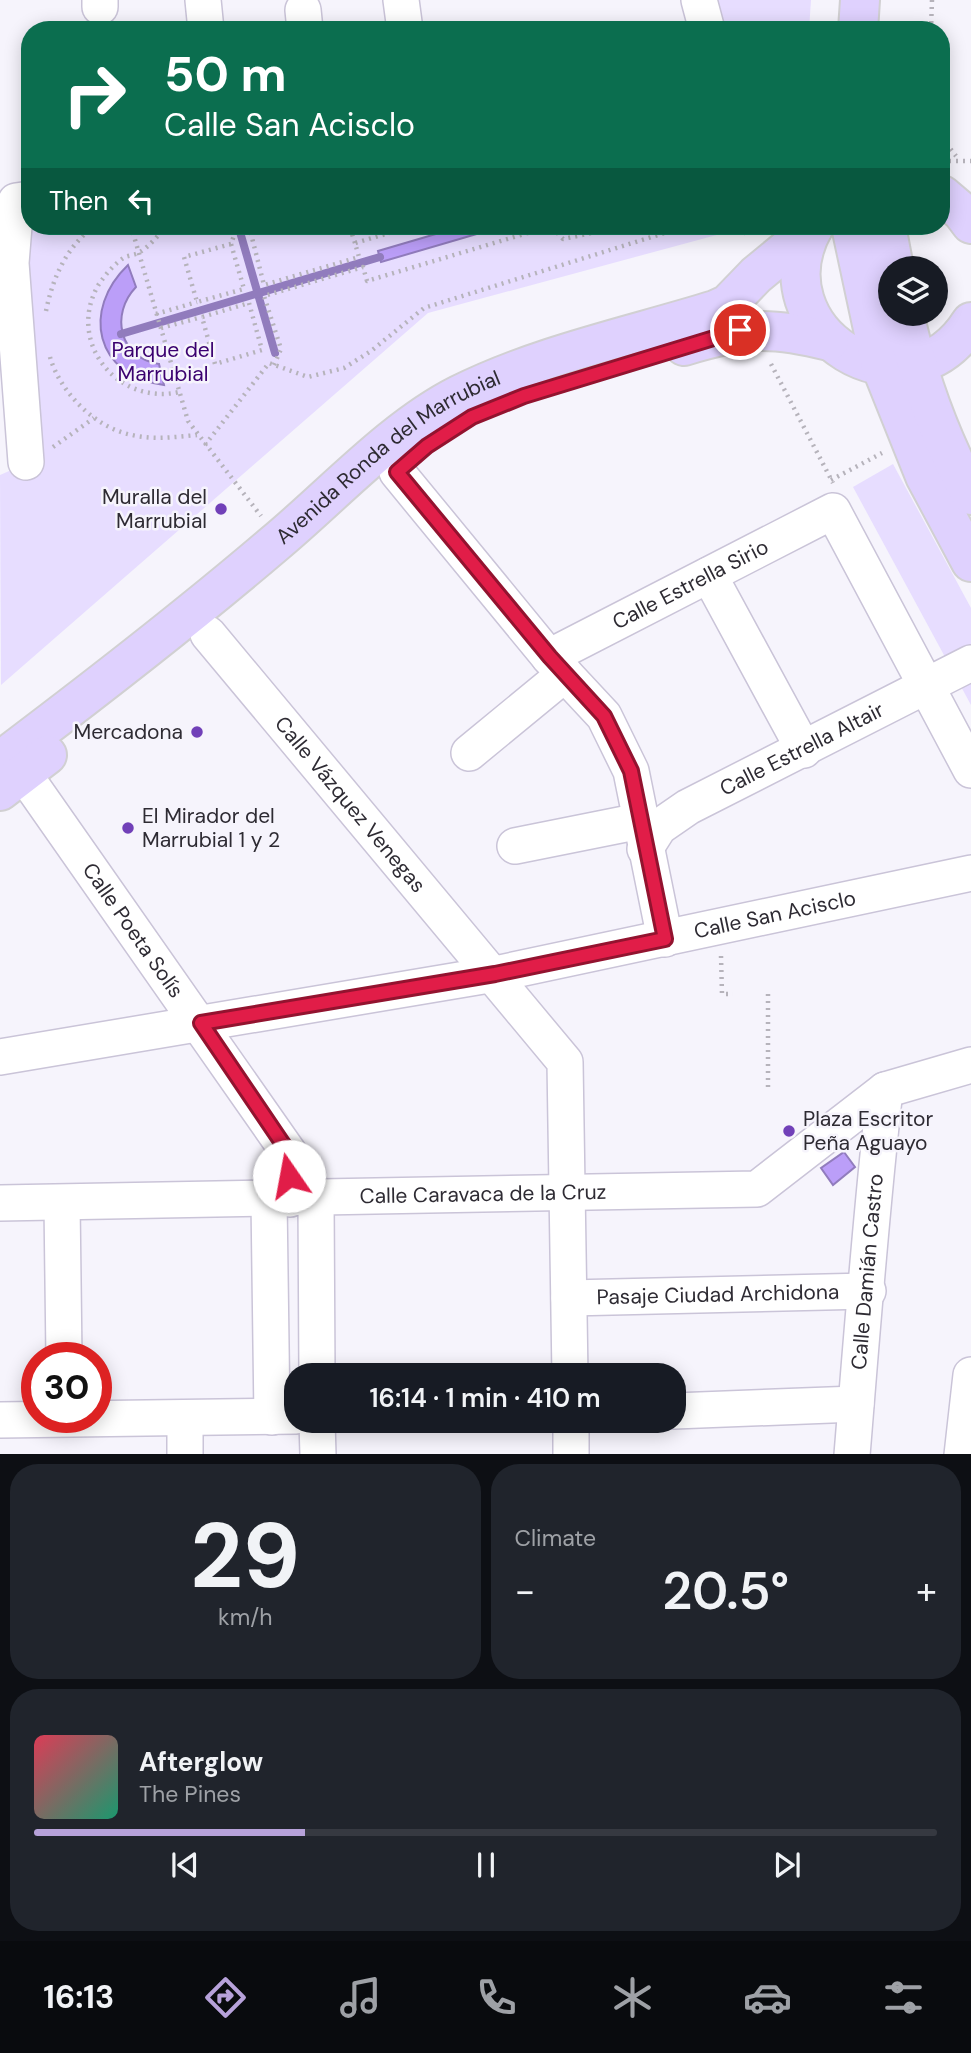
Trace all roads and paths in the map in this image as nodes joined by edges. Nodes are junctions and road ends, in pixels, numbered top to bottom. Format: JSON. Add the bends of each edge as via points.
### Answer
{"nodes":[{"id":1,"x":203,"y":0,"type":"edge"},
{"id":2,"x":401,"y":0,"type":"edge"},
{"id":3,"x":698,"y":0,"type":"edge"},
{"id":4,"x":860,"y":0,"type":"edge"},
{"id":5,"x":885,"y":0,"type":"edge"},
{"id":6,"x":932,"y":0,"type":"edge"},
{"id":7,"x":205,"y":21,"type":"edge"},
{"id":8,"x":404,"y":21,"type":"edge"},
{"id":9,"x":705,"y":21,"type":"edge"},
{"id":10,"x":859,"y":21,"type":"edge"},
{"id":11,"x":884,"y":21,"type":"edge"},
{"id":12,"x":931,"y":21,"type":"edge"},
{"id":13,"x":950,"y":161,"type":"edge"},
{"id":14,"x":971,"y":161,"type":"edge"},
{"id":15,"x":21,"y":201,"type":"edge"},
{"id":16,"x":950,"y":202,"type":"edge"},
{"id":17,"x":971,"y":224,"type":"edge"},
{"id":18,"x":85,"y":235,"type":"edge"},
{"id":19,"x":134,"y":235,"type":"edge"},
{"id":20,"x":158,"y":235,"type":"edge"},
{"id":21,"x":235,"y":235,"type":"edge"},
{"id":22,"x":251,"y":235,"type":"edge"},
{"id":23,"x":352,"y":235,"type":"edge"},
{"id":24,"x":382,"y":235,"type":"edge"},
{"id":25,"x":521,"y":235,"type":"edge"},
{"id":26,"x":559,"y":235,"type":"edge"},
{"id":27,"x":582,"y":235,"type":"edge"},
{"id":28,"x":658,"y":235,"type":"edge"},
{"id":29,"x":804,"y":235,"type":"edge"},
{"id":30,"x":810,"y":235,"type":"edge"},
{"id":31,"x":854,"y":235,"type":"edge"},
{"id":32,"x":888,"y":235,"type":"edge"},
{"id":33,"x":231,"y":243,"type":"junction"},
{"id":34,"x":355,"y":243,"type":"junction"},
{"id":35,"x":139,"y":254,"type":"junction"},
{"id":36,"x":892,"y":256,"type":"edge"},
{"id":37,"x":197,"y":302,"type":"junction"},
{"id":38,"x":157,"y":315,"type":"junction"},
{"id":39,"x":202,"y":317,"type":"junction"},
{"id":40,"x":46,"y":320,"type":"dead end"},
{"id":41,"x":903,"y":326,"type":"edge"},
{"id":42,"x":161,"y":328,"type":"junction"},
{"id":43,"x":967,"y":337,"type":"edge"},
{"id":44,"x":829,"y":341,"type":"junction"},
{"id":45,"x":762,"y":360,"type":"dead end"},
{"id":46,"x":23,"y":361,"type":"edge"},
{"id":47,"x":274,"y":365,"type":"junction"},
{"id":48,"x":899,"y":365,"type":"junction"},
{"id":49,"x":179,"y":392,"type":"junction"},
{"id":50,"x":935,"y":416,"type":"junction"},
{"id":51,"x":95,"y":418,"type":"junction"},
{"id":52,"x":198,"y":435,"type":"junction"},
{"id":53,"x":205,"y":445,"type":"junction"},
{"id":54,"x":891,"y":449,"type":"dead end"},
{"id":55,"x":19,"y":463,"type":"edge"},
{"id":56,"x":397,"y":472,"type":"junction"},
{"id":57,"x":834,"y":494,"type":"junction"},
{"id":58,"x":971,"y":495,"type":"edge"},
{"id":59,"x":268,"y":525,"type":"dead end"},
{"id":60,"x":971,"y":562,"type":"edge"},
{"id":61,"x":709,"y":575,"type":"junction"},
{"id":62,"x":607,"y":626,"type":"junction"},
{"id":63,"x":208,"y":634,"type":"junction"},
{"id":64,"x":971,"y":663,"type":"edge"},
{"id":65,"x":557,"y":666,"type":"junction"},
{"id":66,"x":927,"y":686,"type":"junction"},
{"id":67,"x":604,"y":716,"type":"junction"},
{"id":68,"x":804,"y":750,"type":"junction"},
{"id":69,"x":469,"y":753,"type":"dead end"},
{"id":70,"x":971,"y":769,"type":"edge"},
{"id":71,"x":631,"y":771,"type":"junction"},
{"id":72,"x":8,"y":775,"type":"edge"},
{"id":73,"x":688,"y":807,"type":"junction"},
{"id":74,"x":642,"y":835,"type":"junction"},
{"id":75,"x":515,"y":846,"type":"dead end"},
{"id":76,"x":971,"y":873,"type":"edge"},
{"id":77,"x":721,"y":927,"type":"junction"},
{"id":78,"x":665,"y":939,"type":"junction"},
{"id":79,"x":495,"y":974,"type":"junction"},
{"id":80,"x":733,"y":994,"type":"dead end"},
{"id":81,"x":768,"y":994,"type":"dead end"},
{"id":82,"x":201,"y":1023,"type":"junction"},
{"id":83,"x":0,"y":1057,"type":"edge"},
{"id":84,"x":971,"y":1065,"type":"edge"},
{"id":85,"x":885,"y":1090,"type":"junction"},
{"id":86,"x":768,"y":1091,"type":"dead end"},
{"id":87,"x":568,"y":1194,"type":"junction"},
{"id":88,"x":292,"y":1199,"type":"junction"},
{"id":89,"x":0,"y":1203,"type":"edge"},
{"id":90,"x":62,"y":1203,"type":"junction"},
{"id":91,"x":868,"y":1291,"type":"junction"},
{"id":92,"x":569,"y":1297,"type":"junction"},
{"id":93,"x":64,"y":1342,"type":"edge"},
{"id":94,"x":286,"y":1363,"type":"edge"},
{"id":95,"x":315,"y":1363,"type":"edge"},
{"id":96,"x":570,"y":1363,"type":"edge"},
{"id":97,"x":971,"y":1375,"type":"edge"},
{"id":98,"x":856,"y":1404,"type":"junction"},
{"id":99,"x":686,"y":1411,"type":"edge"},
{"id":100,"x":284,"y":1417,"type":"edge"},
{"id":101,"x":112,"y":1419,"type":"edge"},
{"id":102,"x":185,"y":1419,"type":"junction"},
{"id":103,"x":0,"y":1420,"type":"edge"},
{"id":104,"x":21,"y":1420,"type":"edge"},
{"id":105,"x":317,"y":1433,"type":"edge"},
{"id":106,"x":571,"y":1433,"type":"edge"},
{"id":107,"x":185,"y":1454,"type":"edge"},
{"id":108,"x":318,"y":1454,"type":"edge"},
{"id":109,"x":571,"y":1454,"type":"edge"},
{"id":110,"x":852,"y":1454,"type":"edge"},
{"id":111,"x":962,"y":1454,"type":"edge"}],
"edges":[{"from":1,"to":7,"type":"street"},
{"from":2,"to":8,"type":"street"},
{"from":3,"to":9,"type":"street"},
{"from":4,"to":10,"type":"main road"},
{"from":5,"to":11,"type":"main road"},
{"from":6,"to":12,"type":"path"},
{"from":13,"to":14,"type":"path"},
{"from":15,"to":46,"type":"street","via":[[16,201],[11,263]]},
{"from":16,"to":17,"type":"main road"},
{"from":18,"to":40,"type":"path","via":[[67,254],[53,280]]},
{"from":19,"to":35,"type":"path"},
{"from":20,"to":35,"type":"path"},
{"from":21,"to":33,"type":"path"},
{"from":22,"to":34,"type":"path","via":[[264,285],[359,257]]},
{"from":23,"to":34,"type":"path"},
{"from":24,"to":34,"type":"path"},
{"from":25,"to":47,"type":"path","via":[[367,281],[363,267],[264,296],[281,349]]},
{"from":26,"to":27,"type":"path","via":[[563,239]]},
{"from":28,"to":47,"type":"path","via":[[424,308],[344,368],[308,377]]},
{"from":29,"to":72,"type":"main road","name":"Avenida Ronda del Marrubial","via":[[715,310],[514,372],[436,410],[382,451]]},
{"from":30,"to":44,"type":"main road","via":[[802,257],[801,288],[811,317]]},
{"from":31,"to":48,"type":"main road"},
{"from":32,"to":36,"type":"main road"},
{"from":33,"to":37,"type":"path","via":[[184,257]]},
{"from":33,"to":37,"type":"path","via":[[244,289]]},
{"from":35,"to":38,"type":"path"},
{"from":35,"to":49,"type":"path","via":[[127,256],[99,285],[88,320],[92,342],[101,363],[131,389],[148,395]]},
{"from":37,"to":38,"type":"path"},
{"from":38,"to":42,"type":"path"},
{"from":39,"to":39,"type":"path","via":[[248,303],[262,350],[215,364]]},
{"from":39,"to":42,"type":"path"},
{"from":41,"to":48,"type":"main road"},
{"from":42,"to":49,"type":"path"},
{"from":43,"to":48,"type":"main road"},
{"from":43,"to":50,"type":"main road"},
{"from":44,"to":48,"type":"main road","via":[[853,358]]},
{"from":44,"to":56,"type":"main road","name":"Avenida Ronda del Marrubial","via":[[760,329],[713,337],[524,396],[472,417]]},
{"from":45,"to":57,"type":"path","via":[[774,366]]},
{"from":46,"to":51,"type":"path","via":[[54,371],[71,397]]},
{"from":46,"to":55,"type":"street"},
{"from":47,"to":53,"type":"path","via":[[268,363]]},
{"from":48,"to":50,"type":"main road"},
{"from":48,"to":60,"type":"main road","via":[[925,476]]},
{"from":49,"to":52,"type":"path","via":[[188,422]]},
{"from":50,"to":58,"type":"main road"},
{"from":51,"to":52,"type":"path","via":[[130,435],[162,439]]},
{"from":51,"to":55,"type":"path"},
{"from":52,"to":53,"type":"path"},
{"from":53,"to":59,"type":"path"},
{"from":54,"to":57,"type":"path"},
{"from":56,"to":63,"type":"main road","name":"Avenida Ronda del Marrubial"},
{"from":56,"to":65,"type":"street"},
{"from":57,"to":61,"type":"street","name":"Calle Estrella Sirio"},
{"from":57,"to":66,"type":"street"},
{"from":61,"to":62,"type":"street","name":"Calle Estrella Sirio"},
{"from":61,"to":68,"type":"street"},
{"from":62,"to":65,"type":"street","name":"Calle Estrella Sirio"},
{"from":62,"to":67,"type":"street","via":[[590,648],[587,661]]},
{"from":63,"to":72,"type":"main road","name":"Avenida Ronda del Marrubial"},
{"from":63,"to":79,"type":"street","name":"Calle Vázquez Venegas"},
{"from":64,"to":66,"type":"street","name":"Calle Estrella Altair"},
{"from":65,"to":67,"type":"street"},
{"from":65,"to":69,"type":"street","name":"Calle Estrella Sirio"},
{"from":66,"to":68,"type":"street","name":"Calle Estrella Altair"},
{"from":66,"to":70,"type":"street"},
{"from":67,"to":71,"type":"street"},
{"from":68,"to":73,"type":"street","name":"Calle Estrella Altair"},
{"from":71,"to":73,"type":"street","via":[[671,804]]},
{"from":71,"to":74,"type":"street"},
{"from":72,"to":82,"type":"street","name":"Calle Poeta Solís"},
{"from":73,"to":74,"type":"street","name":"Calle Estrella Altair"},
{"from":74,"to":75,"type":"street"},
{"from":74,"to":78,"type":"street"},
{"from":76,"to":77,"type":"street","name":"Calle San Acisclo"},
{"from":77,"to":78,"type":"street","name":"Calle San Acisclo"},
{"from":77,"to":80,"type":"path","via":[[722,994]]},
{"from":78,"to":79,"type":"street","name":"Calle San Acisclo"},
{"from":79,"to":82,"type":"street","name":"Calle San Acisclo"},
{"from":79,"to":87,"type":"street","name":"Calle Vázquez Venegas","via":[[565,1062]]},
{"from":81,"to":86,"type":"path"},
{"from":82,"to":83,"type":"street","name":"Calle San Acisclo"},
{"from":82,"to":88,"type":"street","name":"Calle Poeta Solís","via":[[289,1153]]},
{"from":84,"to":85,"type":"street"},
{"from":85,"to":87,"type":"street","name":"Calle Caravaca de la Cruz","via":[[757,1189]]},
{"from":85,"to":91,"type":"street","name":"Calle Damián Castro"},
{"from":87,"to":88,"type":"street","name":"Calle Caravaca de la Cruz"},
{"from":87,"to":92,"type":"street","name":"Calle Vázquez Venegas"},
{"from":88,"to":90,"type":"street","name":"Calle Caravaca de la Cruz"},
{"from":88,"to":94,"type":"street"},
{"from":88,"to":95,"type":"street"},
{"from":89,"to":90,"type":"street","name":"Calle Caravaca de la Cruz"},
{"from":90,"to":93,"type":"street"},
{"from":91,"to":92,"type":"street","name":"Pasaje Ciudad Archidona"},
{"from":91,"to":98,"type":"street","name":"Calle Damián Castro"},
{"from":92,"to":96,"type":"street","name":"Calle Vázquez Venegas"},
{"from":97,"to":111,"type":"street"},
{"from":98,"to":99,"type":"street"},
{"from":98,"to":110,"type":"street","name":"Calle Damián Castro"},
{"from":100,"to":102,"type":"street"},
{"from":101,"to":102,"type":"street"},
{"from":102,"to":107,"type":"street"},
{"from":103,"to":104,"type":"street"},
{"from":105,"to":108,"type":"street"},
{"from":106,"to":109,"type":"street"}]}
